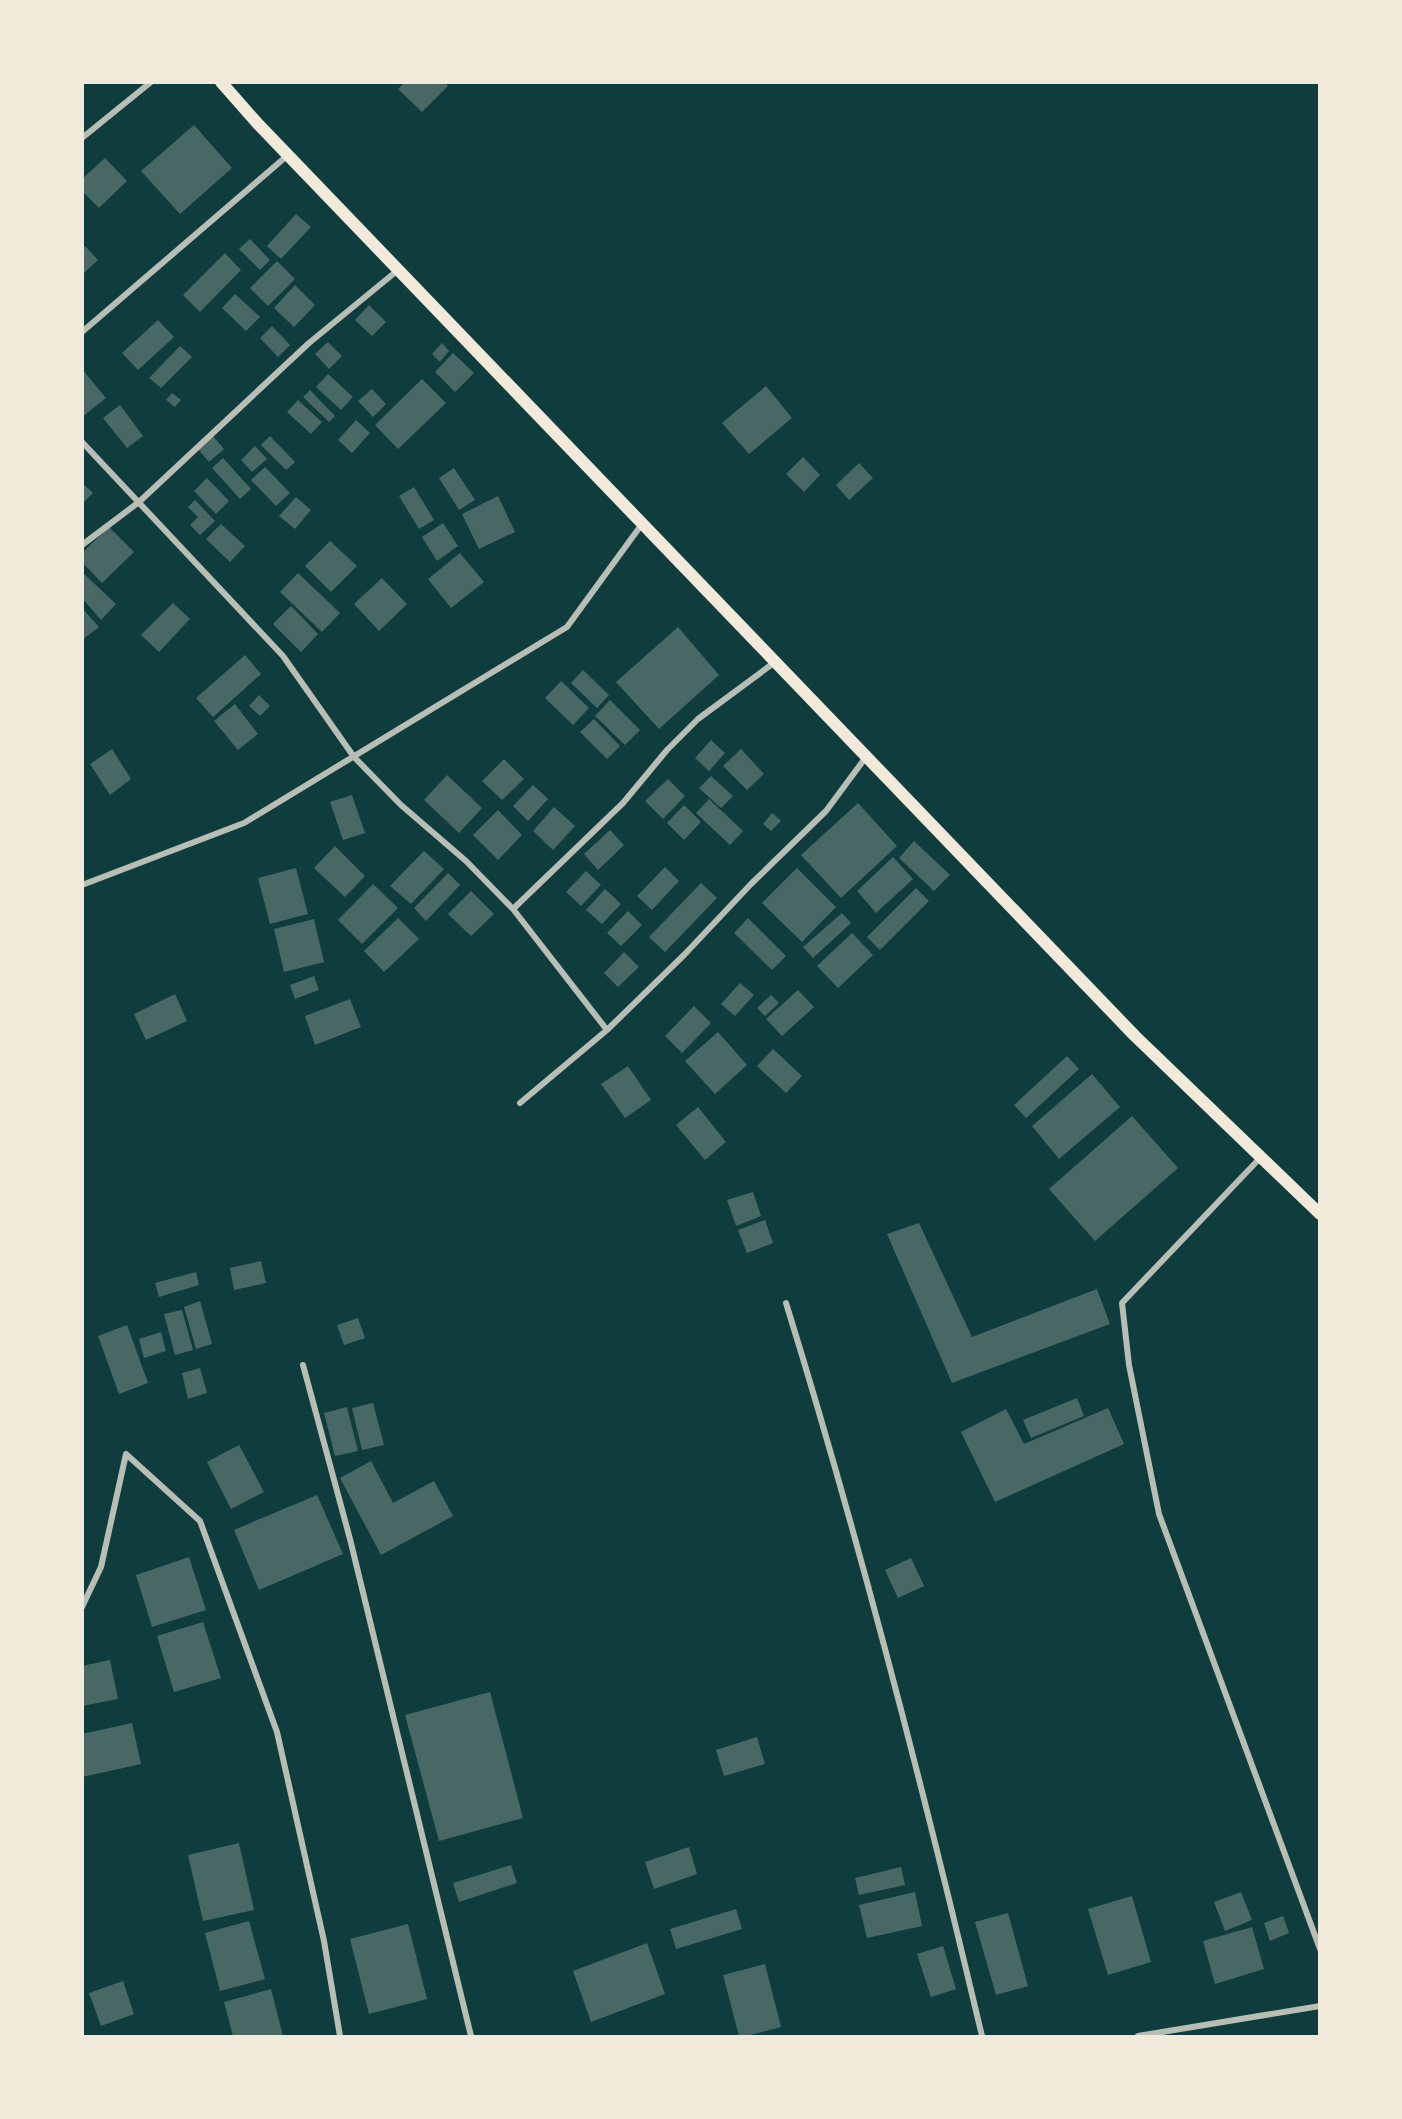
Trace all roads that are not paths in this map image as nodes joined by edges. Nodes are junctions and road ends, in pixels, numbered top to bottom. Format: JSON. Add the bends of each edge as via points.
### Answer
{"nodes":[{"id":1,"x":152,"y":82,"type":"edge"},
{"id":2,"x":221,"y":82,"type":"edge"},
{"id":3,"x":82,"y":138,"type":"edge"},
{"id":4,"x":288,"y":155,"type":"junction"},
{"id":5,"x":398,"y":270,"type":"junction"},
{"id":6,"x":82,"y":332,"type":"edge"},
{"id":7,"x":82,"y":442,"type":"edge"},
{"id":8,"x":139,"y":502,"type":"junction"},
{"id":9,"x":642,"y":524,"type":"junction"},
{"id":10,"x":82,"y":545,"type":"edge"},
{"id":11,"x":775,"y":662,"type":"junction"},
{"id":12,"x":354,"y":757,"type":"junction"},
{"id":13,"x":866,"y":757,"type":"junction"},
{"id":14,"x":82,"y":885,"type":"edge"},
{"id":15,"x":513,"y":909,"type":"junction"},
{"id":16,"x":607,"y":1030,"type":"junction"},
{"id":17,"x":520,"y":1103,"type":"dead end"},
{"id":18,"x":1261,"y":1157,"type":"junction"},
{"id":19,"x":1320,"y":1214,"type":"edge"},
{"id":20,"x":786,"y":1303,"type":"dead end"},
{"id":21,"x":303,"y":1365,"type":"dead end"},
{"id":22,"x":82,"y":1607,"type":"edge"},
{"id":23,"x":1320,"y":1948,"type":"edge"},
{"id":24,"x":1320,"y":2006,"type":"edge"},
{"id":25,"x":340,"y":2037,"type":"edge"},
{"id":26,"x":471,"y":2037,"type":"edge"},
{"id":27,"x":982,"y":2037,"type":"edge"},
{"id":28,"x":1138,"y":2037,"type":"edge"}],
"edges":[{"from":1,"to":3,"type":"street"},
{"from":2,"to":4,"type":"main road"},
{"from":4,"to":5,"type":"main road"},
{"from":4,"to":6,"type":"street"},
{"from":5,"to":8,"type":"street","via":[[309,344]]},
{"from":5,"to":9,"type":"main road"},
{"from":7,"to":8,"type":"street"},
{"from":8,"to":10,"type":"street"},
{"from":8,"to":12,"type":"street","via":[[283,656]]},
{"from":9,"to":11,"type":"main road"},
{"from":9,"to":12,"type":"street","via":[[567,627]]},
{"from":11,"to":13,"type":"main road"},
{"from":11,"to":15,"type":"street","via":[[698,719],[623,802]]},
{"from":12,"to":14,"type":"street","via":[[244,823]]},
{"from":12,"to":15,"type":"street"},
{"from":13,"to":16,"type":"street","via":[[826,811]]},
{"from":13,"to":18,"type":"main road","via":[[1136,1036]]},
{"from":15,"to":16,"type":"street"},
{"from":16,"to":17,"type":"street"},
{"from":18,"to":19,"type":"main road"},
{"from":18,"to":23,"type":"street","via":[[1122,1303],[1129,1365],[1159,1514]]},
{"from":20,"to":27,"type":"street","via":[[818,1406],[932,1826]]},
{"from":21,"to":26,"type":"street","via":[[350,1539]]},
{"from":22,"to":25,"type":"street","via":[[101,1567],[126,1454],[200,1521],[277,1732],[324,1941]]},
{"from":24,"to":28,"type":"street"}]}
